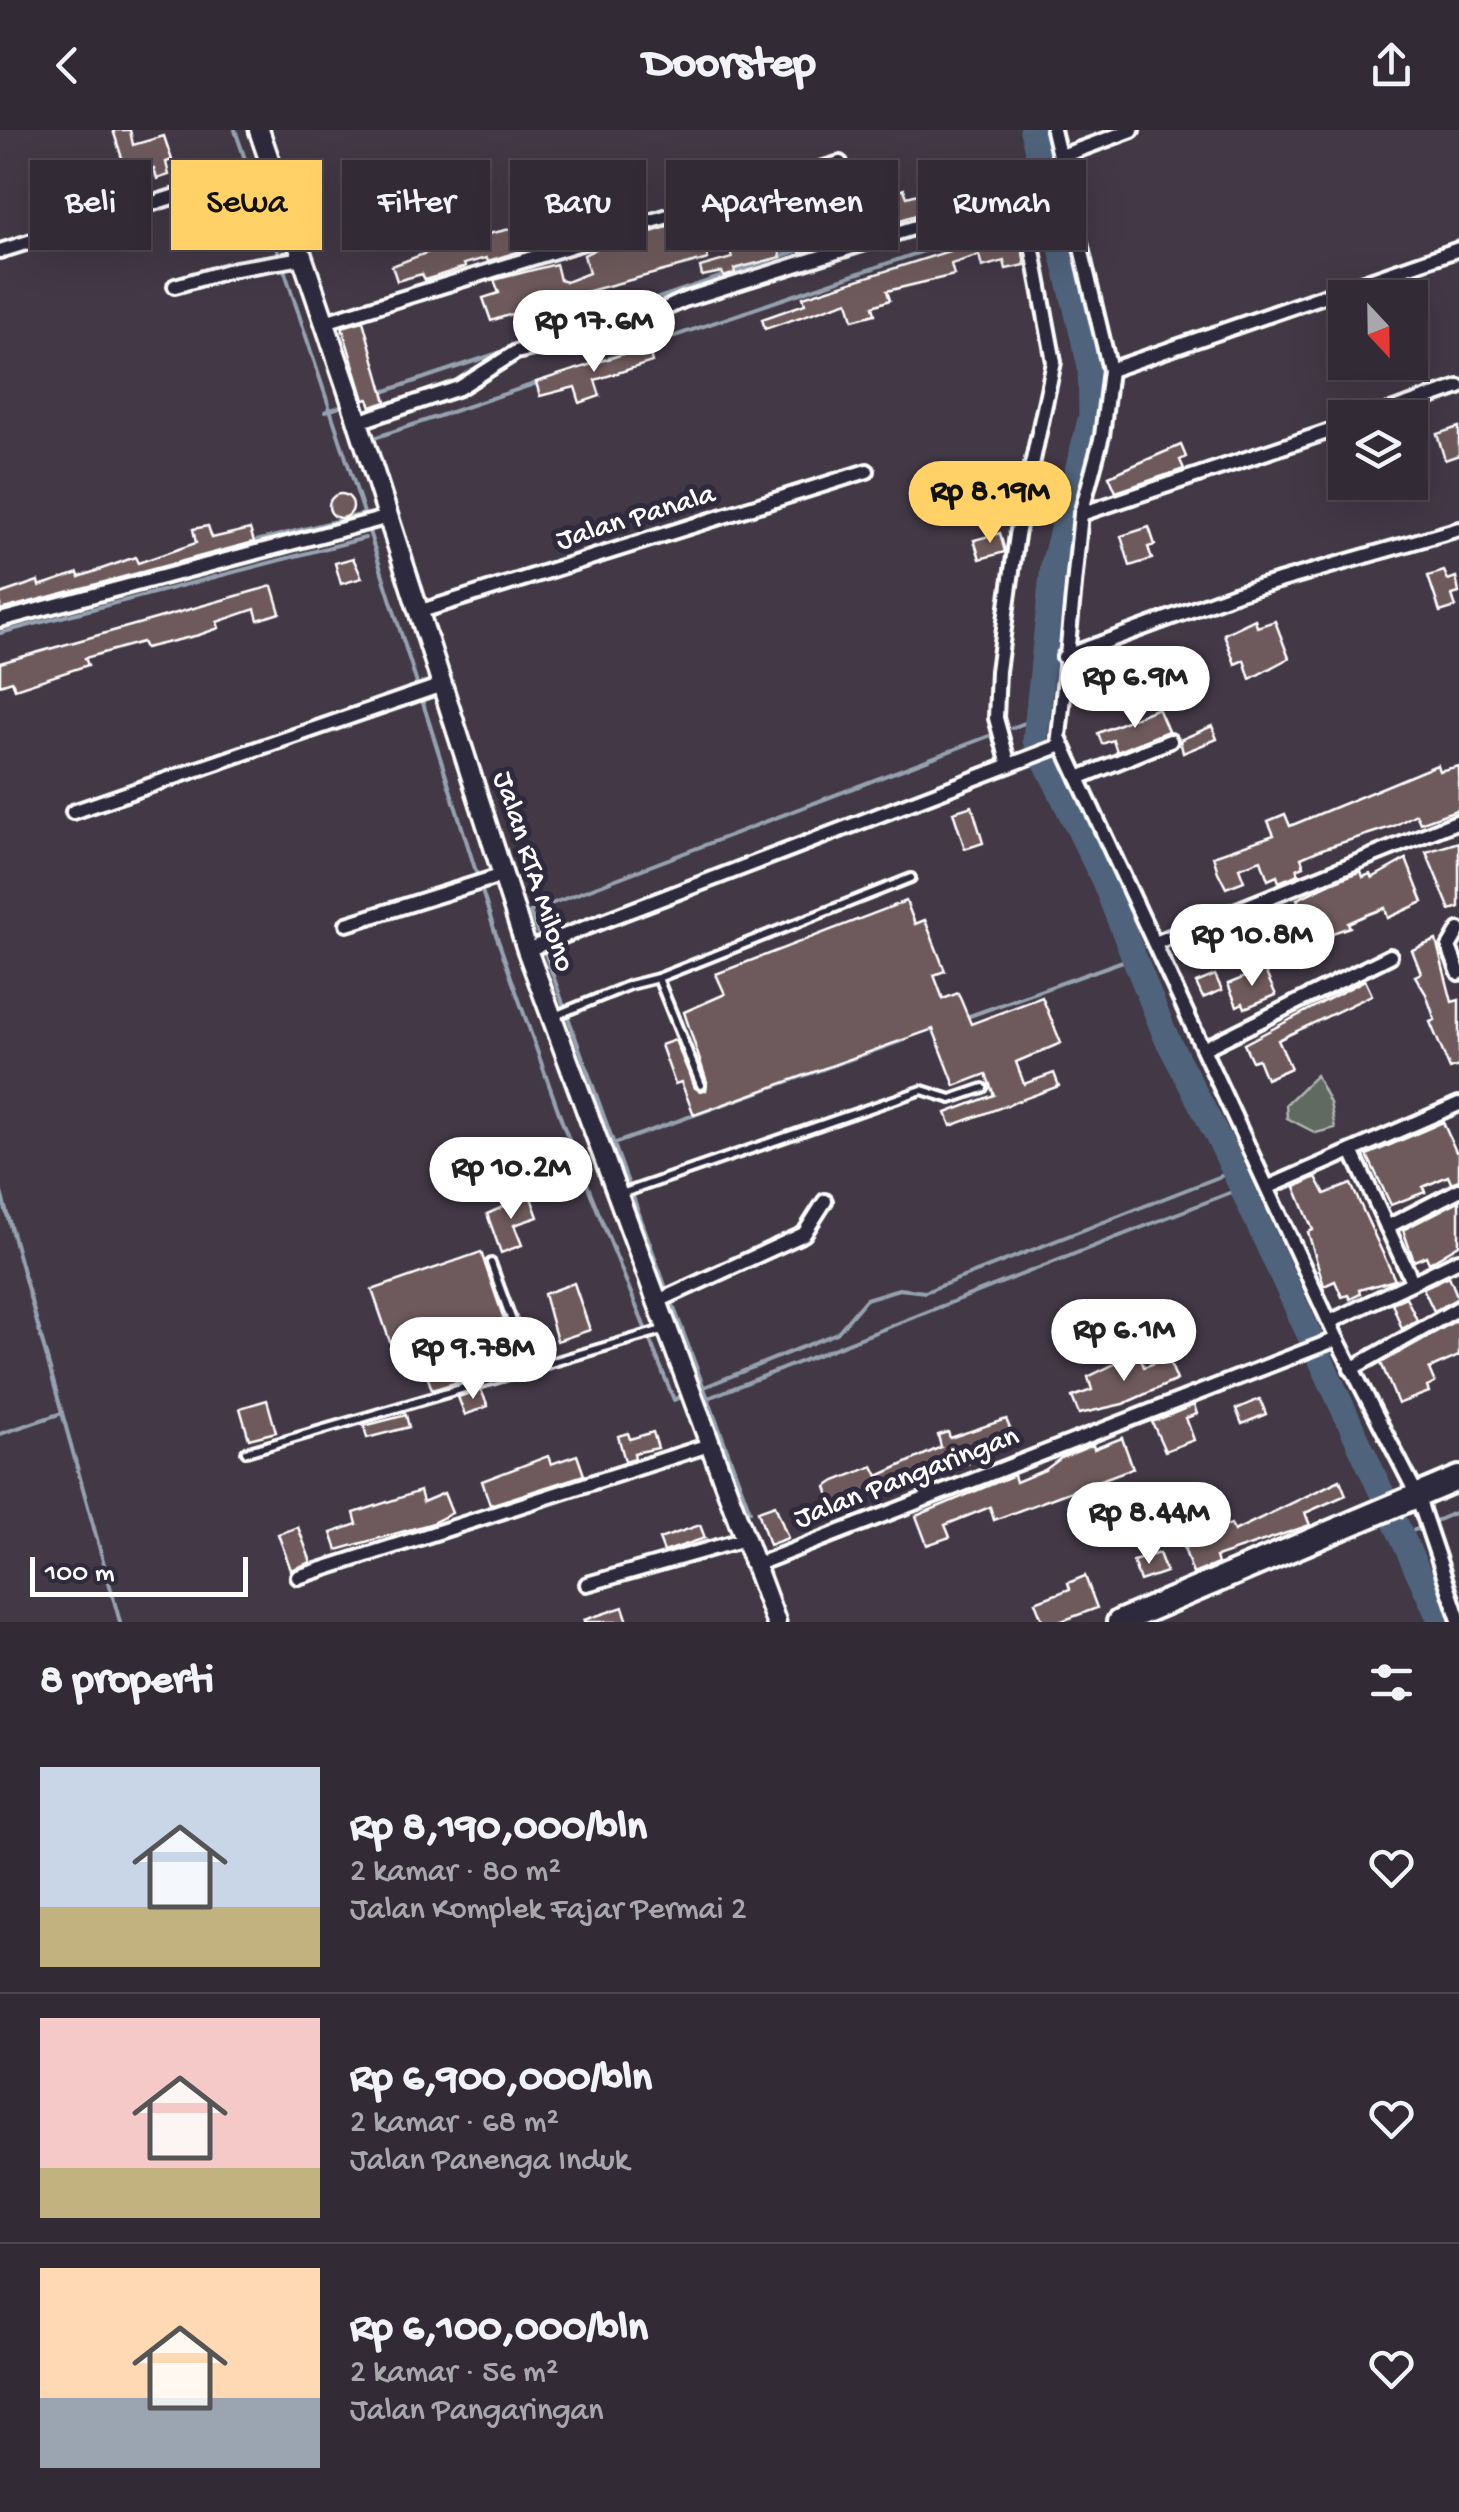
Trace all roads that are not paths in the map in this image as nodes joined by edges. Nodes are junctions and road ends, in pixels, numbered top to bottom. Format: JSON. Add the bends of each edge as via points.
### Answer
{"nodes":[{"id":1,"x":258,"y":130,"type":"edge"},
{"id":2,"x":1053,"y":130,"type":"edge"},
{"id":3,"x":1132,"y":130,"type":"edge"},
{"id":4,"x":1059,"y":158,"type":"junction"},
{"id":5,"x":270,"y":160,"type":"edge"},
{"id":6,"x":171,"y":198,"type":"edge"},
{"id":7,"x":666,"y":217,"type":"edge"},
{"id":8,"x":1459,"y":249,"type":"edge"},
{"id":9,"x":301,"y":250,"type":"edge"},
{"id":10,"x":0,"y":252,"type":"edge"},
{"id":11,"x":304,"y":258,"type":"junction"},
{"id":12,"x":175,"y":286,"type":"dead end"},
{"id":13,"x":325,"y":322,"type":"junction"},
{"id":14,"x":1110,"y":370,"type":"junction"},
{"id":15,"x":1459,"y":387,"type":"edge"},
{"id":16,"x":1422,"y":400,"type":"edge"},
{"id":17,"x":358,"y":422,"type":"junction"},
{"id":18,"x":1328,"y":432,"type":"edge"},
{"id":19,"x":867,"y":472,"type":"dead end"},
{"id":20,"x":1082,"y":514,"type":"junction"},
{"id":21,"x":388,"y":517,"type":"junction"},
{"id":22,"x":1459,"y":529,"type":"edge"},
{"id":23,"x":418,"y":612,"type":"junction"},
{"id":24,"x":0,"y":620,"type":"edge"},
{"id":25,"x":1064,"y":657,"type":"junction"},
{"id":26,"x":442,"y":686,"type":"junction"},
{"id":27,"x":1170,"y":740,"type":"dead end"},
{"id":28,"x":1057,"y":746,"type":"junction"},
{"id":29,"x":1009,"y":765,"type":"junction"},
{"id":30,"x":1078,"y":778,"type":"junction"},
{"id":31,"x":73,"y":812,"type":"dead end"},
{"id":32,"x":1459,"y":821,"type":"edge"},
{"id":33,"x":503,"y":875,"type":"junction"},
{"id":34,"x":911,"y":878,"type":"dead end"},
{"id":35,"x":347,"y":924,"type":"dead end"},
{"id":36,"x":1455,"y":934,"type":"edge"},
{"id":37,"x":1155,"y":943,"type":"junction"},
{"id":38,"x":527,"y":950,"type":"junction"},
{"id":39,"x":1390,"y":956,"type":"dead end"},
{"id":40,"x":1459,"y":973,"type":"edge"},
{"id":41,"x":658,"y":978,"type":"junction"},
{"id":42,"x":556,"y":1016,"type":"junction"},
{"id":43,"x":1204,"y":1048,"type":"junction"},
{"id":44,"x":700,"y":1086,"type":"dead end"},
{"id":45,"x":983,"y":1088,"type":"dead end"},
{"id":46,"x":1459,"y":1104,"type":"edge"},
{"id":47,"x":1352,"y":1151,"type":"junction"},
{"id":48,"x":1270,"y":1187,"type":"junction"},
{"id":49,"x":1459,"y":1190,"type":"edge"},
{"id":50,"x":620,"y":1194,"type":"junction"},
{"id":51,"x":825,"y":1201,"type":"dead end"},
{"id":52,"x":1387,"y":1227,"type":"junction"},
{"id":53,"x":1459,"y":1260,"type":"edge"},
{"id":54,"x":491,"y":1263,"type":"dead end"},
{"id":55,"x":1412,"y":1282,"type":"junction"},
{"id":56,"x":656,"y":1302,"type":"junction"},
{"id":57,"x":1459,"y":1308,"type":"edge"},
{"id":58,"x":1330,"y":1322,"type":"junction"},
{"id":59,"x":666,"y":1329,"type":"junction"},
{"id":60,"x":1331,"y":1341,"type":"junction"},
{"id":61,"x":1351,"y":1369,"type":"junction"},
{"id":62,"x":530,"y":1371,"type":"junction"},
{"id":63,"x":709,"y":1445,"type":"junction"},
{"id":64,"x":246,"y":1452,"type":"dead end"},
{"id":65,"x":1459,"y":1478,"type":"edge"},
{"id":66,"x":1412,"y":1496,"type":"junction"},
{"id":67,"x":745,"y":1539,"type":"junction"},
{"id":68,"x":755,"y":1565,"type":"junction"},
{"id":69,"x":298,"y":1577,"type":"dead end"},
{"id":70,"x":587,"y":1584,"type":"dead end"},
{"id":71,"x":1459,"y":1620,"type":"edge"},
{"id":72,"x":776,"y":1622,"type":"edge"},
{"id":73,"x":1118,"y":1622,"type":"edge"}],
"edges":[{"from":1,"to":5,"type":"street","name":"Jalan RTA Milono"},
{"from":2,"to":4,"type":"street"},
{"from":3,"to":4,"type":"street"},
{"from":4,"to":14,"type":"street"},
{"from":6,"to":10,"type":"street"},
{"from":7,"to":13,"type":"street"},
{"from":8,"to":14,"type":"street"},
{"from":9,"to":11,"type":"street","name":"Jalan RTA Milono"},
{"from":11,"to":12,"type":"street"},
{"from":11,"to":13,"type":"street","name":"Jalan RTA Milono"},
{"from":13,"to":17,"type":"street","name":"Jalan RTA Milono"},
{"from":14,"to":20,"type":"street"},
{"from":15,"to":16,"type":"street"},
{"from":17,"to":21,"type":"street","name":"Jalan RTA Milono"},
{"from":17,"to":29,"type":"street","via":[[459,388],[516,352],[647,317],[1018,194],[1054,362],[1017,535],[998,671],[996,718]]},
{"from":18,"to":20,"type":"street"},
{"from":19,"to":23,"type":"street","name":"Jalan Panala"},
{"from":20,"to":25,"type":"street"},
{"from":21,"to":23,"type":"street","name":"Jalan RTA Milono"},
{"from":21,"to":24,"type":"street"},
{"from":22,"to":25,"type":"street","via":[[1237,593]]},
{"from":23,"to":26,"type":"street","name":"Jalan RTA Milono"},
{"from":25,"to":28,"type":"street"},
{"from":26,"to":31,"type":"street"},
{"from":26,"to":33,"type":"street","name":"Jalan RTA Milono"},
{"from":27,"to":30,"type":"street"},
{"from":28,"to":29,"type":"street"},
{"from":28,"to":30,"type":"street"},
{"from":29,"to":38,"type":"street"},
{"from":30,"to":37,"type":"street"},
{"from":32,"to":37,"type":"street"},
{"from":33,"to":35,"type":"street"},
{"from":33,"to":38,"type":"street","name":"Jalan RTA Milono"},
{"from":34,"to":41,"type":"lane"},
{"from":36,"to":40,"type":"street","via":[[1449,947]]},
{"from":37,"to":43,"type":"street"},
{"from":38,"to":42,"type":"street","name":"Jalan RTA Milono"},
{"from":39,"to":43,"type":"street"},
{"from":41,"to":42,"type":"lane"},
{"from":41,"to":44,"type":"lane"},
{"from":42,"to":50,"type":"street","name":"Jalan RTA Milono"},
{"from":43,"to":48,"type":"street"},
{"from":45,"to":50,"type":"lane","via":[[951,1100],[922,1090]]},
{"from":46,"to":47,"type":"street"},
{"from":47,"to":48,"type":"street"},
{"from":47,"to":52,"type":"street"},
{"from":48,"to":58,"type":"street"},
{"from":49,"to":52,"type":"street"},
{"from":50,"to":56,"type":"street","name":"Jalan RTA Milono"},
{"from":51,"to":56,"type":"street","via":[[804,1234]]},
{"from":52,"to":55,"type":"street"},
{"from":53,"to":55,"type":"street"},
{"from":54,"to":62,"type":"lane"},
{"from":55,"to":58,"type":"street"},
{"from":56,"to":59,"type":"street","name":"Jalan RTA Milono"},
{"from":57,"to":61,"type":"street"},
{"from":58,"to":60,"type":"street"},
{"from":59,"to":62,"type":"lane"},
{"from":59,"to":63,"type":"street","name":"Jalan RTA Milono"},
{"from":60,"to":61,"type":"street"},
{"from":60,"to":68,"type":"street","name":"Jalan Pangaringan"},
{"from":61,"to":66,"type":"street"},
{"from":62,"to":64,"type":"lane"},
{"from":63,"to":67,"type":"street","name":"Jalan RTA Milono"},
{"from":63,"to":69,"type":"street"},
{"from":65,"to":66,"type":"highway"},
{"from":66,"to":71,"type":"street"},
{"from":66,"to":73,"type":"highway"},
{"from":67,"to":68,"type":"street","name":"Jalan RTA Milono"},
{"from":67,"to":70,"type":"street"},
{"from":68,"to":72,"type":"street","name":"Jalan RTA Milono"}]}
